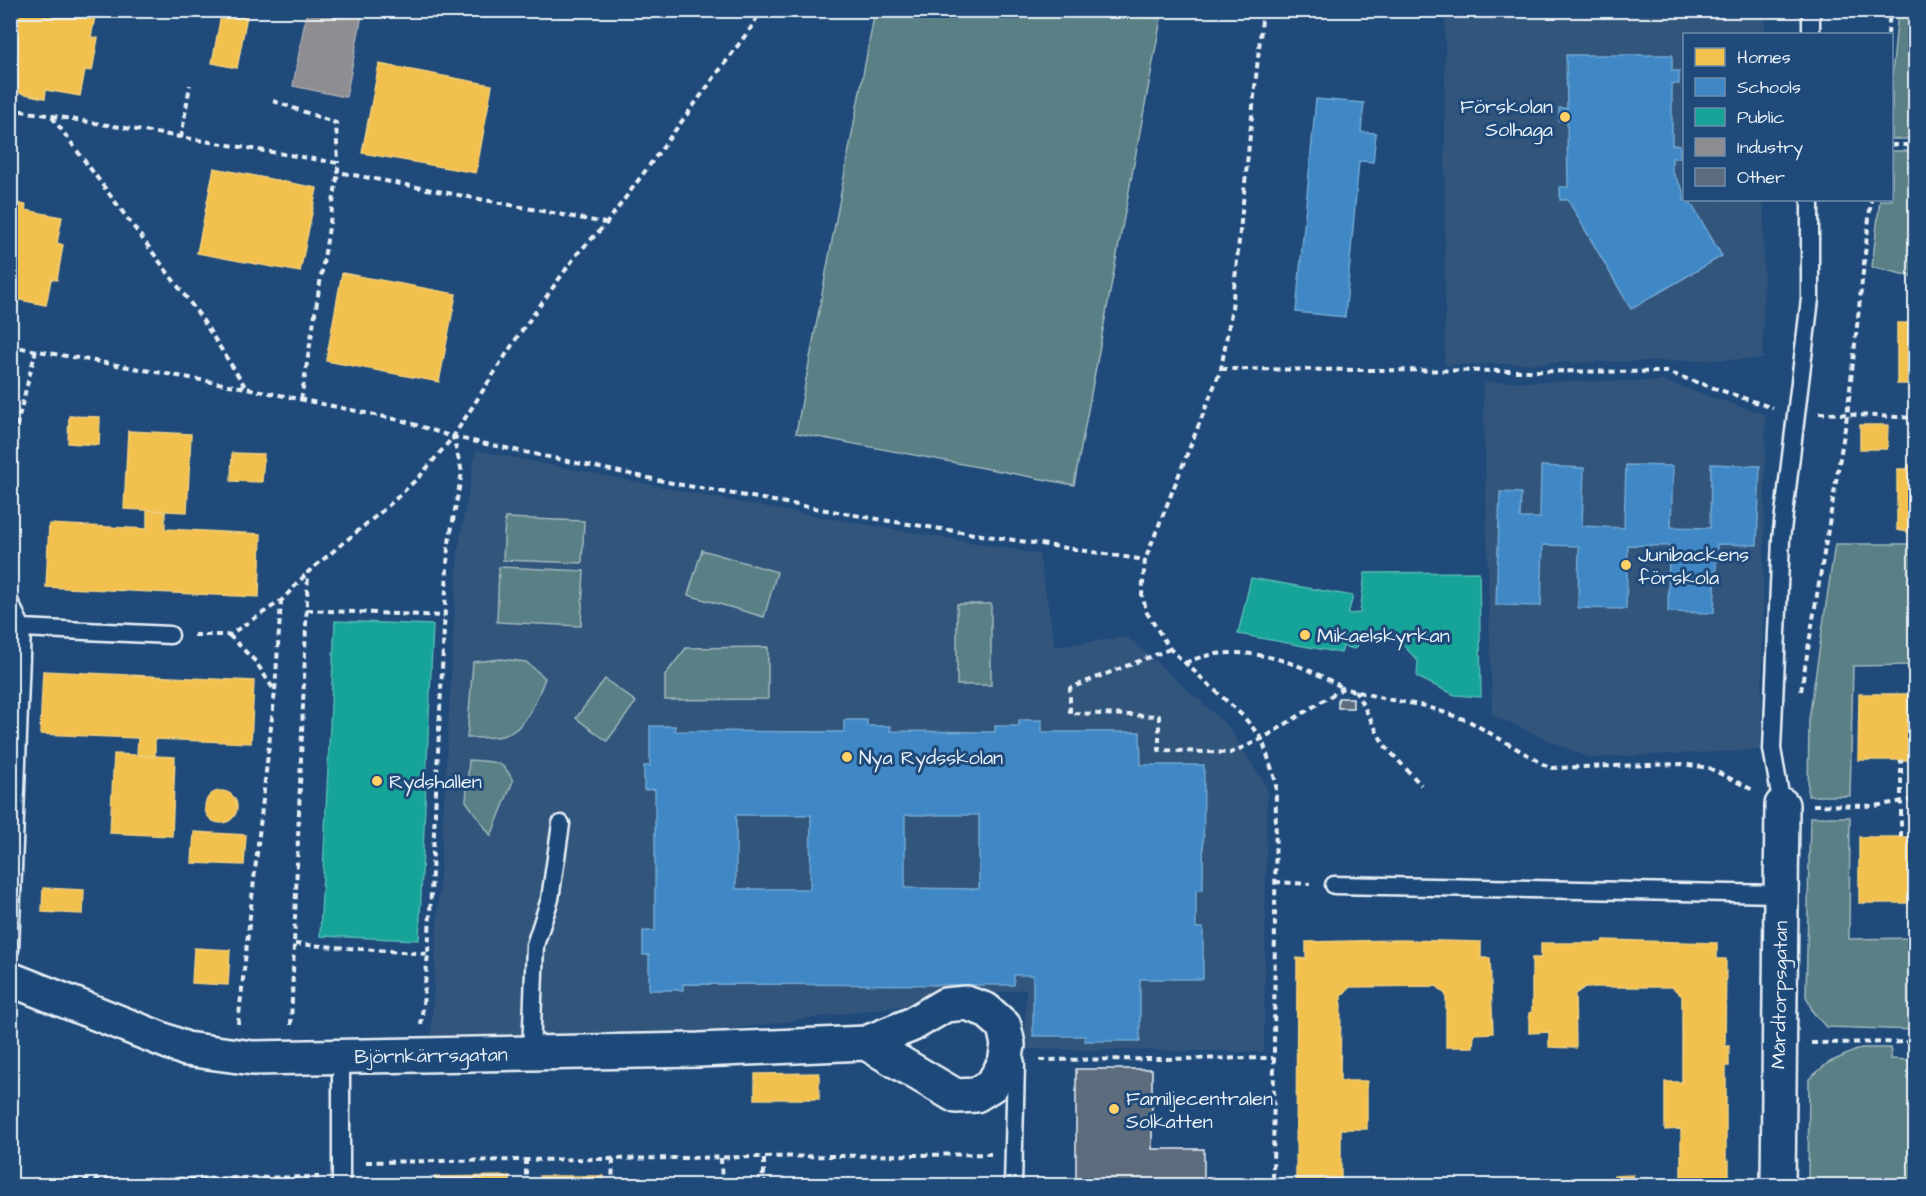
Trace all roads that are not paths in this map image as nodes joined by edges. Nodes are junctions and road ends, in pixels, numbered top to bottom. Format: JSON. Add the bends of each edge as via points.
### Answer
{"nodes":[{"id":1,"x":1811,"y":10,"type":"edge"},
{"id":2,"x":1811,"y":33,"type":"edge"},
{"id":3,"x":1810,"y":201,"type":"edge"},
{"id":4,"x":10,"y":603,"type":"edge"},
{"id":5,"x":22,"y":627,"type":"junction"},
{"id":6,"x":170,"y":635,"type":"road end"},
{"id":7,"x":1782,"y":805,"type":"joint"},
{"id":8,"x":561,"y":824,"type":"dead end"},
{"id":9,"x":1334,"y":885,"type":"road end"},
{"id":10,"x":1780,"y":894,"type":"junction"},
{"id":11,"x":10,"y":950,"type":"edge"},
{"id":12,"x":10,"y":979,"type":"edge"},
{"id":13,"x":866,"y":1043,"type":"junction"},
{"id":14,"x":531,"y":1053,"type":"junction"},
{"id":15,"x":341,"y":1057,"type":"junction"},
{"id":16,"x":1010,"y":1063,"type":"junction"},
{"id":17,"x":341,"y":1175,"type":"edge"},
{"id":18,"x":1013,"y":1185,"type":"edge"},
{"id":19,"x":1778,"y":1185,"type":"edge"}],
"edges":[{"from":1,"to":2,"type":"lane"},
{"from":3,"to":7,"type":"lane","via":[[1810,299],[1781,539],[1772,749]]},
{"from":4,"to":5,"type":"lane"},
{"from":5,"to":6,"type":"lane"},
{"from":5,"to":11,"type":"lane"},
{"from":7,"to":10,"type":"street","name":"Mårdtorpsgatan"},
{"from":8,"to":14,"type":"lane","via":[[550,899],[535,945]]},
{"from":9,"to":10,"type":"lane"},
{"from":10,"to":19,"type":"street","name":"Mårdtorpsgatan"},
{"from":12,"to":15,"type":"street","name":"Björnkärrsgatan","via":[[186,1049],[234,1056]]},
{"from":13,"to":14,"type":"street","name":"Björnkärrsgatan"},
{"from":13,"to":16,"type":"street","via":[[956,1096],[976,1095],[992,1085]]},
{"from":13,"to":16,"type":"street","name":"Björnkärrsgatan","via":[[911,1025],[945,1005],[966,1003],[986,1010],[1004,1026]]},
{"from":14,"to":15,"type":"street","name":"Björnkärrsgatan"},
{"from":15,"to":17,"type":"lane"},
{"from":16,"to":18,"type":"lane"}]}
